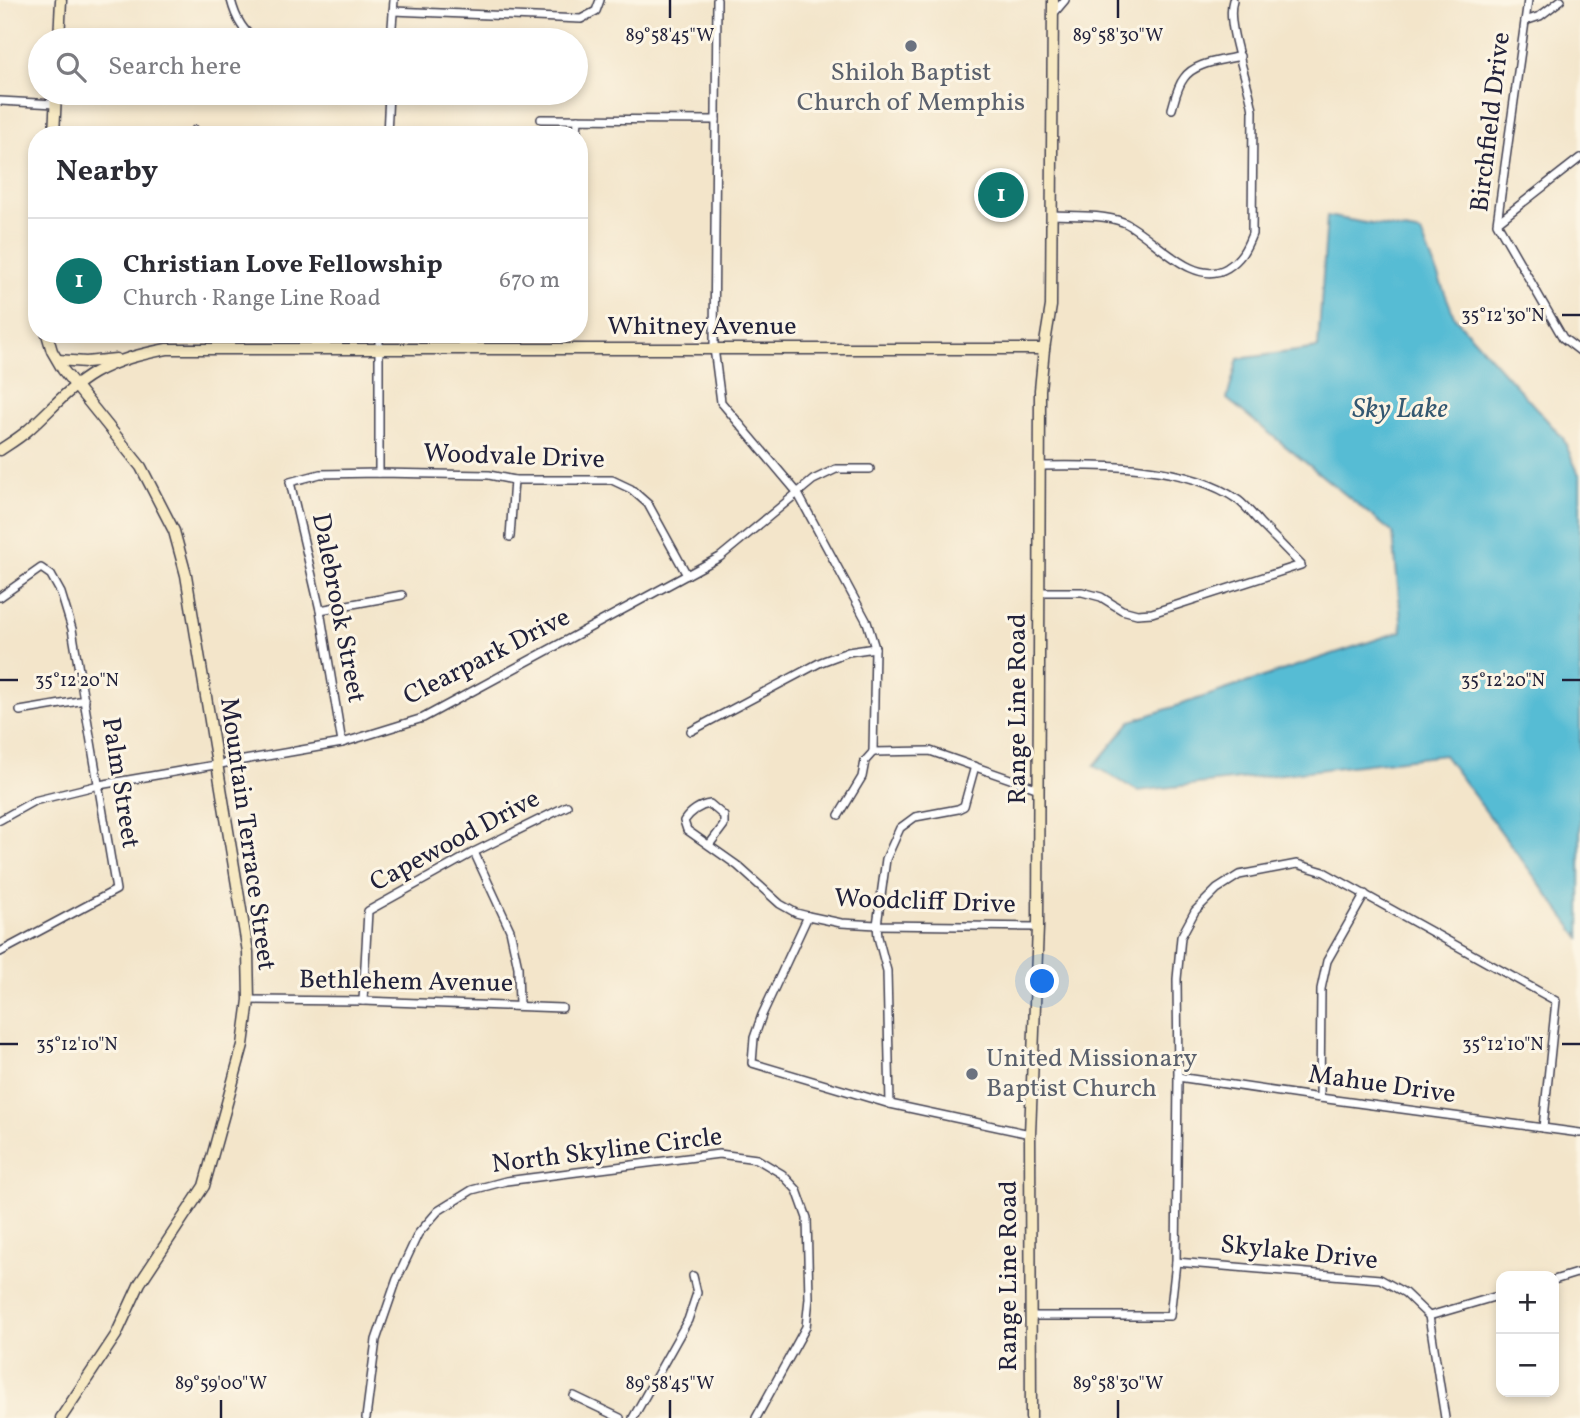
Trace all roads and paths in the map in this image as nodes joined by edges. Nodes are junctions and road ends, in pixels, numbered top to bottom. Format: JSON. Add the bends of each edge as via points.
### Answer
{"nodes":[{"id":1,"x":61,"y":0,"type":"edge"},
{"id":2,"x":231,"y":0,"type":"edge"},
{"id":3,"x":394,"y":0,"type":"edge"},
{"id":4,"x":600,"y":0,"type":"edge"},
{"id":5,"x":717,"y":0,"type":"edge"},
{"id":6,"x":1054,"y":0,"type":"edge"},
{"id":7,"x":1065,"y":0,"type":"edge"},
{"id":8,"x":1233,"y":0,"type":"edge"},
{"id":9,"x":1528,"y":0,"type":"edge"},
{"id":10,"x":1561,"y":0,"type":"edge"},
{"id":11,"x":393,"y":11,"type":"junction"},
{"id":12,"x":1054,"y":13,"type":"junction"},
{"id":13,"x":1525,"y":21,"type":"junction"},
{"id":14,"x":60,"y":28,"type":"edge"},
{"id":15,"x":244,"y":28,"type":"edge"},
{"id":16,"x":392,"y":28,"type":"edge"},
{"id":17,"x":1240,"y":56,"type":"junction"},
{"id":18,"x":28,"y":100,"type":"edge"},
{"id":19,"x":0,"y":101,"type":"edge"},
{"id":20,"x":56,"y":105,"type":"edge"},
{"id":21,"x":388,"y":105,"type":"edge"},
{"id":22,"x":1172,"y":109,"type":"dead end"},
{"id":23,"x":541,"y":119,"type":"dead end"},
{"id":24,"x":578,"y":119,"type":"junction"},
{"id":25,"x":716,"y":120,"type":"junction"},
{"id":26,"x":54,"y":126,"type":"edge"},
{"id":27,"x":387,"y":126,"type":"edge"},
{"id":28,"x":578,"y":126,"type":"edge"},
{"id":29,"x":1580,"y":158,"type":"edge"},
{"id":30,"x":1052,"y":215,"type":"junction"},
{"id":31,"x":1497,"y":223,"type":"junction"},
{"id":32,"x":50,"y":343,"type":"edge"},
{"id":33,"x":379,"y":343,"type":"edge"},
{"id":34,"x":379,"y":348,"type":"junction"},
{"id":35,"x":714,"y":348,"type":"junction"},
{"id":36,"x":1044,"y":349,"type":"junction"},
{"id":37,"x":1580,"y":351,"type":"edge"},
{"id":38,"x":127,"y":358,"type":"junction"},
{"id":39,"x":58,"y":360,"type":"junction"},
{"id":40,"x":75,"y":386,"type":"junction"},
{"id":41,"x":0,"y":450,"type":"edge"},
{"id":42,"x":1040,"y":466,"type":"junction"},
{"id":43,"x":870,"y":470,"type":"dead end"},
{"id":44,"x":379,"y":473,"type":"junction"},
{"id":45,"x":513,"y":480,"type":"junction"},
{"id":46,"x":290,"y":482,"type":"joint"},
{"id":47,"x":797,"y":492,"type":"junction"},
{"id":48,"x":510,"y":537,"type":"dead end"},
{"id":49,"x":687,"y":575,"type":"junction"},
{"id":50,"x":1039,"y":592,"type":"junction"},
{"id":51,"x":402,"y":595,"type":"dead end"},
{"id":52,"x":0,"y":597,"type":"edge"},
{"id":53,"x":320,"y":610,"type":"junction"},
{"id":54,"x":875,"y":648,"type":"junction"},
{"id":55,"x":85,"y":700,"type":"junction"},
{"id":56,"x":20,"y":711,"type":"dead end"},
{"id":57,"x":691,"y":731,"type":"dead end"},
{"id":58,"x":342,"y":743,"type":"junction"},
{"id":59,"x":873,"y":752,"type":"junction"},
{"id":60,"x":217,"y":765,"type":"junction"},
{"id":61,"x":975,"y":766,"type":"junction"},
{"id":62,"x":99,"y":785,"type":"junction"},
{"id":63,"x":1039,"y":789,"type":"junction"},
{"id":64,"x":567,"y":806,"type":"dead end"},
{"id":65,"x":839,"y":816,"type":"dead end"},
{"id":66,"x":0,"y":820,"type":"edge"},
{"id":67,"x":709,"y":845,"type":"junction"},
{"id":68,"x":474,"y":852,"type":"junction"},
{"id":69,"x":1365,"y":894,"type":"junction"},
{"id":70,"x":808,"y":916,"type":"junction"},
{"id":71,"x":877,"y":925,"type":"junction"},
{"id":72,"x":1038,"y":927,"type":"junction"},
{"id":73,"x":0,"y":952,"type":"edge"},
{"id":74,"x":249,"y":1000,"type":"junction"},
{"id":75,"x":363,"y":1001,"type":"junction"},
{"id":76,"x":519,"y":1006,"type":"junction"},
{"id":77,"x":562,"y":1008,"type":"dead end"},
{"id":78,"x":1178,"y":1077,"type":"junction"},
{"id":79,"x":1320,"y":1098,"type":"junction"},
{"id":80,"x":890,"y":1104,"type":"junction"},
{"id":81,"x":1543,"y":1128,"type":"junction"},
{"id":82,"x":1580,"y":1133,"type":"edge"},
{"id":83,"x":1030,"y":1134,"type":"junction"},
{"id":84,"x":1176,"y":1262,"type":"junction"},
{"id":85,"x":1580,"y":1272,"type":"edge"},
{"id":86,"x":694,"y":1276,"type":"dead end"},
{"id":87,"x":1559,"y":1278,"type":"edge"},
{"id":88,"x":1496,"y":1296,"type":"edge"},
{"id":89,"x":1030,"y":1316,"type":"junction"},
{"id":90,"x":1429,"y":1316,"type":"junction"},
{"id":91,"x":575,"y":1396,"type":"dead end"},
{"id":92,"x":61,"y":1418,"type":"edge"},
{"id":93,"x":366,"y":1418,"type":"edge"},
{"id":94,"x":620,"y":1418,"type":"edge"},
{"id":95,"x":633,"y":1418,"type":"edge"},
{"id":96,"x":756,"y":1418,"type":"edge"},
{"id":97,"x":1031,"y":1418,"type":"edge"},
{"id":98,"x":1445,"y":1418,"type":"edge"}],
"edges":[{"from":1,"to":14,"type":"main road"},
{"from":2,"to":15,"type":"street"},
{"from":3,"to":11,"type":"street"},
{"from":4,"to":11,"type":"street","via":[[596,10],[581,19]]},
{"from":5,"to":25,"type":"street"},
{"from":6,"to":12,"type":"main road","name":"Range Line Road"},
{"from":7,"to":12,"type":"street"},
{"from":8,"to":17,"type":"street","via":[[1230,19]]},
{"from":9,"to":13,"type":"street","name":"Birchfield Drive"},
{"from":10,"to":13,"type":"street"},
{"from":11,"to":16,"type":"street"},
{"from":12,"to":30,"type":"main road","name":"Range Line Road"},
{"from":13,"to":31,"type":"street","name":"Birchfield Drive"},
{"from":17,"to":22,"type":"street","via":[[1192,70],[1183,79]]},
{"from":17,"to":30,"type":"street","via":[[1253,111],[1252,234],[1236,261],[1222,271],[1194,270],[1119,221]]},
{"from":18,"to":19,"type":"street"},
{"from":20,"to":26,"type":"main road"},
{"from":21,"to":27,"type":"street"},
{"from":23,"to":24,"type":"street"},
{"from":24,"to":25,"type":"street"},
{"from":24,"to":28,"type":"street"},
{"from":25,"to":35,"type":"street"},
{"from":29,"to":31,"type":"street"},
{"from":30,"to":36,"type":"main road","name":"Range Line Road","via":[[1051,306]]},
{"from":31,"to":37,"type":"street","name":"Birchfield Drive","via":[[1563,338]]},
{"from":32,"to":39,"type":"main road","name":"Mountain Terrace Street"},
{"from":33,"to":34,"type":"street"},
{"from":34,"to":35,"type":"main road","name":"Whitney Avenue"},
{"from":34,"to":38,"type":"main road","name":"Whitney Avenue","via":[[167,349]]},
{"from":34,"to":44,"type":"street"},
{"from":35,"to":36,"type":"main road","name":"Whitney Avenue"},
{"from":35,"to":47,"type":"street","via":[[721,402]]},
{"from":36,"to":42,"type":"main road","name":"Range Line Road"},
{"from":38,"to":39,"type":"main road"},
{"from":38,"to":40,"type":"main road","name":"Whitney Avenue"},
{"from":39,"to":40,"type":"main road","name":"Mountain Terrace Street"},
{"from":40,"to":41,"type":"main road","name":"Whitney Avenue"},
{"from":40,"to":60,"type":"main road","name":"Mountain Terrace Street","via":[[141,467],[174,531],[186,575]]},
{"from":42,"to":50,"type":"main road","name":"Range Line Road"},
{"from":42,"to":50,"type":"street","via":[[1146,470],[1216,486],[1240,502],[1301,565],[1152,613],[1122,610],[1101,597],[1082,593]]},
{"from":43,"to":47,"type":"street","name":"Clearpark Drive","via":[[836,470]]},
{"from":44,"to":45,"type":"street","name":"Woodvale Drive","via":[[489,475]]},
{"from":44,"to":46,"type":"street","name":"Woodvale Drive","via":[[320,474]]},
{"from":45,"to":48,"type":"street"},
{"from":45,"to":49,"type":"street","name":"Woodvale Drive","via":[[612,480],[631,489],[648,504]]},
{"from":46,"to":53,"type":"street","name":"Dalebrook Street"},
{"from":47,"to":49,"type":"street","name":"Clearpark Drive","via":[[720,557]]},
{"from":47,"to":54,"type":"street","via":[[867,622]]},
{"from":49,"to":58,"type":"street","name":"Clearpark Drive","via":[[423,718]]},
{"from":50,"to":63,"type":"main road","name":"Range Line Road"},
{"from":51,"to":53,"type":"street"},
{"from":52,"to":55,"type":"street","name":"Palm Street","via":[[41,568],[51,575],[72,629]]},
{"from":53,"to":58,"type":"street","name":"Dalebrook Street"},
{"from":54,"to":57,"type":"street","via":[[821,662]]},
{"from":54,"to":59,"type":"street"},
{"from":55,"to":56,"type":"street"},
{"from":55,"to":62,"type":"street","name":"Palm Street"},
{"from":58,"to":60,"type":"street","name":"Clearpark Drive"},
{"from":59,"to":61,"type":"street","via":[[930,751]]},
{"from":59,"to":65,"type":"street"},
{"from":60,"to":62,"type":"street","name":"Clearpark Drive"},
{"from":60,"to":74,"type":"main road","name":"Mountain Terrace Street","via":[[248,952]]},
{"from":61,"to":63,"type":"street"},
{"from":61,"to":71,"type":"street","via":[[964,806],[915,817],[900,828],[886,859]]},
{"from":62,"to":66,"type":"street","name":"Clearpark Drive","via":[[34,801]]},
{"from":62,"to":73,"type":"street","name":"Palm Street","via":[[116,890]]},
{"from":63,"to":72,"type":"main road","name":"Range Line Road"},
{"from":64,"to":68,"type":"street","name":"Capewood Drive"},
{"from":67,"to":67,"type":"street","name":"Woodcliff Drive","via":[[724,824],[724,816],[710,804],[684,821],[687,830]]},
{"from":67,"to":70,"type":"street","name":"Woodcliff Drive","via":[[780,904]]},
{"from":68,"to":75,"type":"street","name":"Capewood Drive","via":[[368,911]]},
{"from":68,"to":76,"type":"street","via":[[510,930],[518,967]]},
{"from":69,"to":78,"type":"street","via":[[1324,872],[1297,864],[1238,875],[1217,889],[1195,911],[1181,937]]},
{"from":69,"to":79,"type":"street","via":[[1327,961],[1321,989]]},
{"from":69,"to":81,"type":"street","via":[[1556,1000]]},
{"from":70,"to":71,"type":"street","name":"Woodcliff Drive"},
{"from":70,"to":80,"type":"street","via":[[762,1015],[752,1063]]},
{"from":71,"to":72,"type":"street","name":"Woodcliff Drive"},
{"from":71,"to":80,"type":"street","via":[[887,971]]},
{"from":72,"to":83,"type":"main road","name":"Range Line Road"},
{"from":74,"to":75,"type":"street","name":"Bethlehem Avenue"},
{"from":74,"to":92,"type":"main road","name":"Mountain Terrace Street","via":[[243,1045],[204,1186],[140,1283],[116,1335]]},
{"from":75,"to":76,"type":"street","name":"Bethlehem Avenue"},
{"from":76,"to":77,"type":"street","name":"Bethlehem Avenue"},
{"from":78,"to":79,"type":"street","name":"Mahue Drive"},
{"from":78,"to":84,"type":"street"},
{"from":79,"to":81,"type":"street","name":"Mahue Drive"},
{"from":80,"to":83,"type":"street"},
{"from":81,"to":82,"type":"street","name":"Mahue Drive"},
{"from":83,"to":89,"type":"main road","name":"Range Line Road"},
{"from":84,"to":89,"type":"street","via":[[1170,1316]]},
{"from":84,"to":90,"type":"street","name":"Skylake Drive","via":[[1380,1279],[1405,1293]]},
{"from":85,"to":87,"type":"street"},
{"from":86,"to":95,"type":"street","via":[[697,1293],[688,1320]]},
{"from":88,"to":90,"type":"street"},
{"from":89,"to":97,"type":"main road","name":"Range Line Road"},
{"from":90,"to":98,"type":"street"},
{"from":91,"to":94,"type":"street"},
{"from":93,"to":96,"type":"street","name":"North Skyline Circle","via":[[376,1340],[397,1279],[418,1234],[438,1211],[471,1190],[506,1181],[719,1154],[757,1159],[782,1174],[797,1190],[807,1218],[806,1326]]}]}
